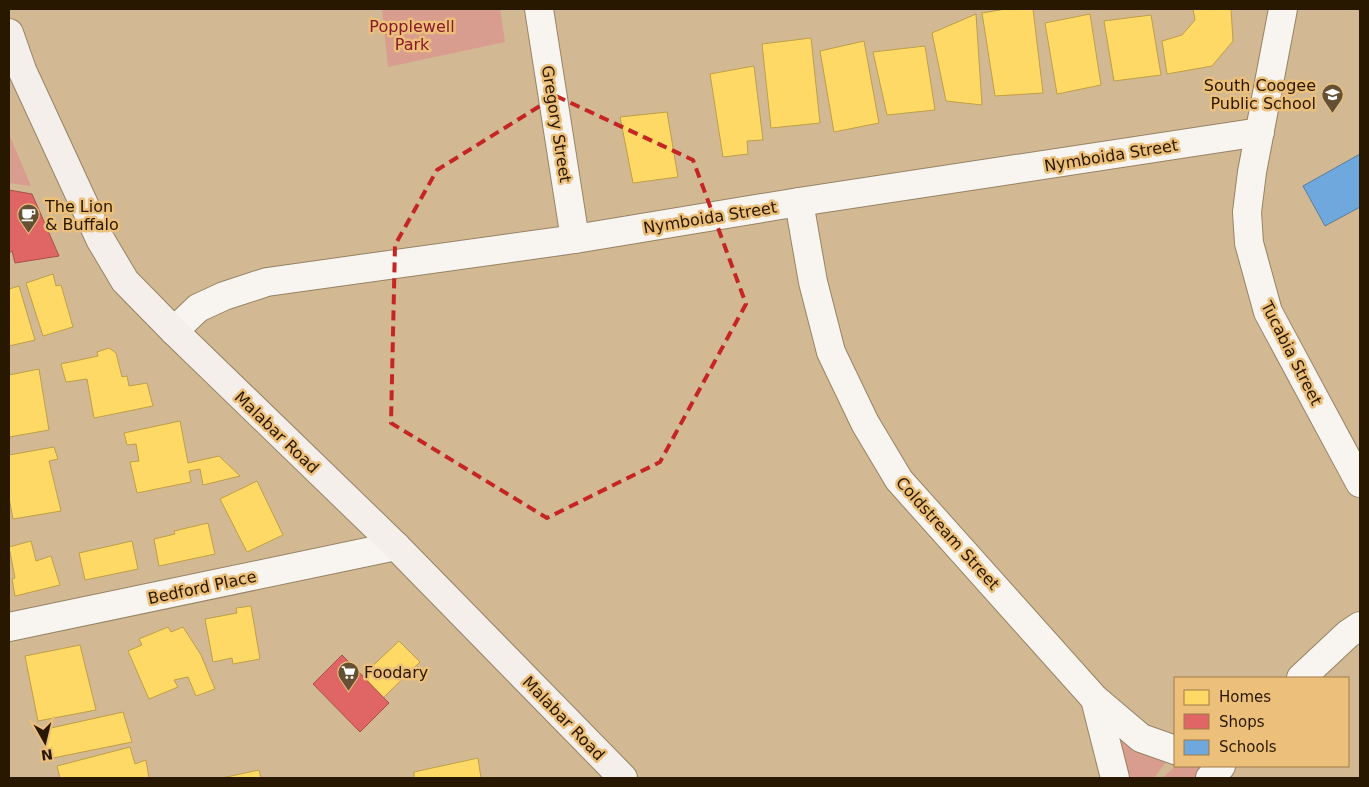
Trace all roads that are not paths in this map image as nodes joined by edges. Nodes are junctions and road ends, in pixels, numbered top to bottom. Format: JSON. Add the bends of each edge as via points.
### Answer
{"nodes":[{"id":1,"x":539,"y":9,"type":"edge"},
{"id":2,"x":1283,"y":9,"type":"edge"},
{"id":3,"x":10,"y":43,"type":"edge"},
{"id":4,"x":1260,"y":132,"type":"junction"},
{"id":5,"x":799,"y":202,"type":"junction"},
{"id":6,"x":575,"y":239,"type":"junction"},
{"id":7,"x":174,"y":332,"type":"junction"},
{"id":8,"x":1360,"y":482,"type":"edge"},
{"id":9,"x":396,"y":546,"type":"junction"},
{"id":10,"x":1360,"y":626,"type":"edge"},
{"id":11,"x":9,"y":627,"type":"edge"},
{"id":12,"x":1302,"y":677,"type":"edge"},
{"id":13,"x":1094,"y":699,"type":"junction"},
{"id":14,"x":1174,"y":750,"type":"edge"},
{"id":15,"x":1220,"y":767,"type":"edge"},
{"id":16,"x":623,"y":778,"type":"edge"},
{"id":17,"x":1115,"y":778,"type":"edge"},
{"id":18,"x":1210,"y":778,"type":"edge"}],
"edges":[{"from":1,"to":6,"type":"street","name":"Gregory Street"},
{"from":2,"to":4,"type":"street","name":"Tucabia Street"},
{"from":3,"to":7,"type":"main road","name":"Malabar Road","via":[[100,238],[125,281]]},
{"from":4,"to":5,"type":"street","name":"Nymboida Street"},
{"from":4,"to":8,"type":"street","name":"Tucabia Street","via":[[1247,212],[1256,276],[1268,312]]},
{"from":5,"to":6,"type":"street","name":"Nymboida Street"},
{"from":5,"to":13,"type":"street","name":"Coldstream Street","via":[[813,282],[831,352],[865,423],[899,480]]},
{"from":6,"to":7,"type":"street","name":"Nymboida Street","via":[[267,282],[198,308]]},
{"from":7,"to":9,"type":"main road","name":"Malabar Road"},
{"from":9,"to":11,"type":"street","name":"Bedford Place"},
{"from":9,"to":16,"type":"main road","name":"Malabar Road"},
{"from":10,"to":12,"type":"street"},
{"from":13,"to":14,"type":"street","name":"Coldstream Street","via":[[1141,738]]},
{"from":13,"to":17,"type":"street","name":"Coldstream Street"},
{"from":15,"to":18,"type":"street"}]}
